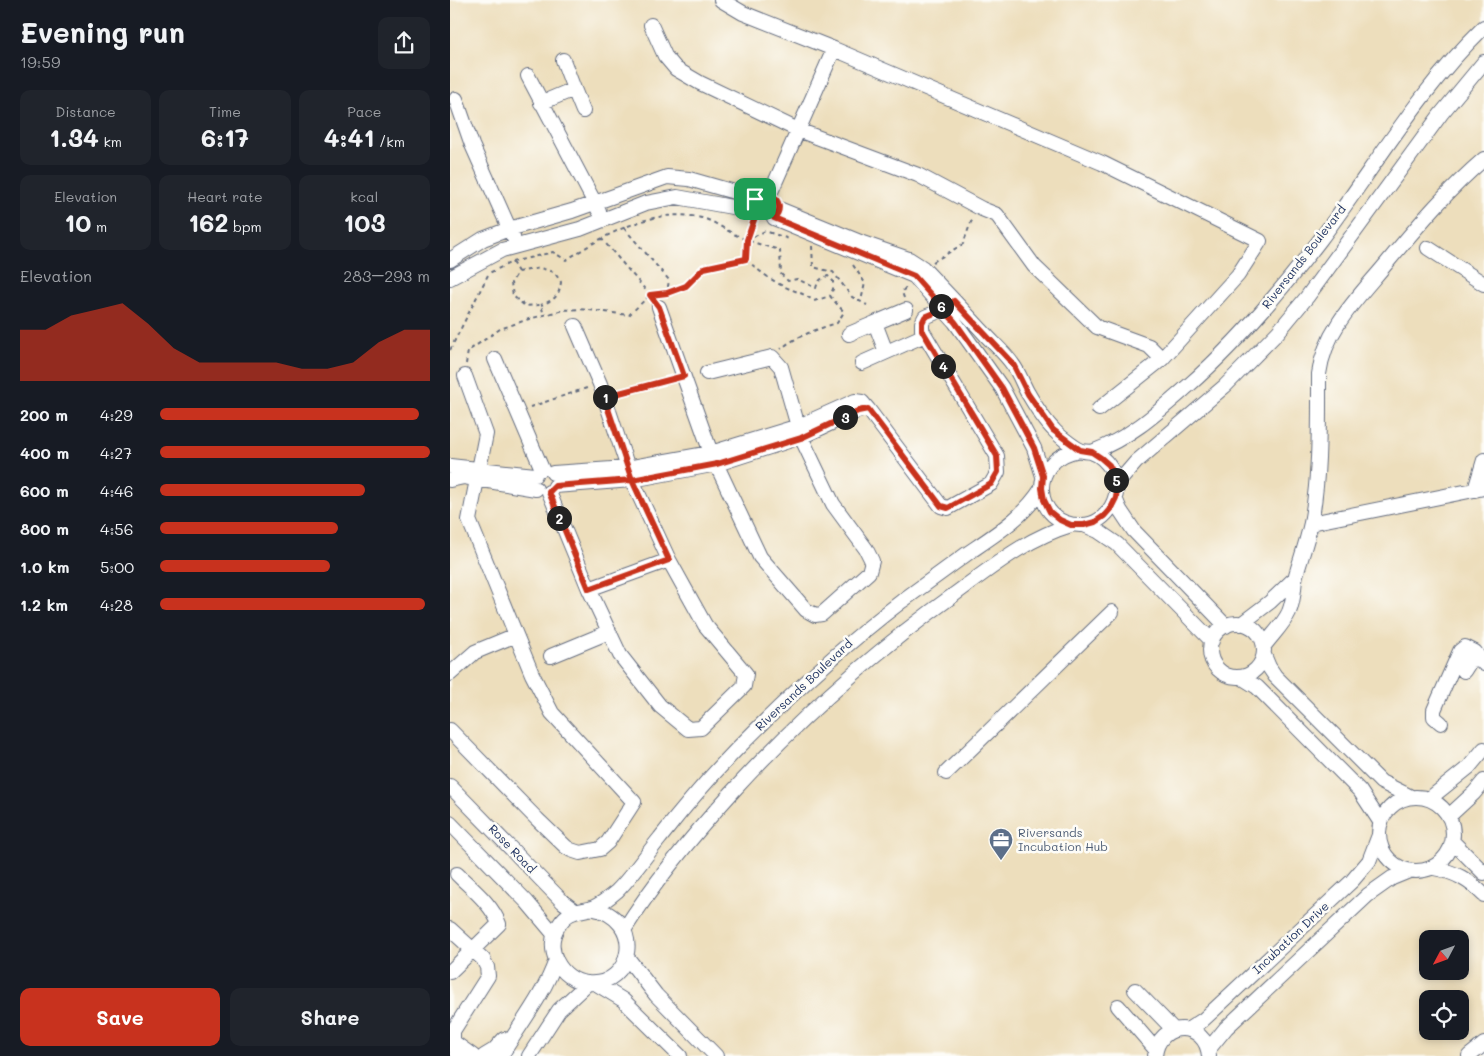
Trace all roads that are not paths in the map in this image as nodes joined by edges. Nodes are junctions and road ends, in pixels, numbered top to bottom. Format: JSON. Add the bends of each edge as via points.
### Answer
{"nodes":[{"id":1,"x":721,"y":0,"type":"edge"},
{"id":2,"x":651,"y":25,"type":"dead end"},
{"id":3,"x":1484,"y":27,"type":"edge"},
{"id":4,"x":834,"y":49,"type":"junction"},
{"id":5,"x":563,"y":60,"type":"dead end"},
{"id":6,"x":1484,"y":62,"type":"edge"},
{"id":7,"x":528,"y":76,"type":"dead end"},
{"id":8,"x":574,"y":89,"type":"junction"},
{"id":9,"x":456,"y":99,"type":"dead end"},
{"id":10,"x":541,"y":103,"type":"junction"},
{"id":11,"x":583,"y":111,"type":"dead end"},
{"id":12,"x":798,"y":130,"type":"junction"},
{"id":13,"x":1484,"y":159,"type":"edge"},
{"id":14,"x":764,"y":195,"type":"junction"},
{"id":15,"x":595,"y":202,"type":"junction"},
{"id":16,"x":755,"y":213,"type":"junction"},
{"id":17,"x":776,"y":213,"type":"junction"},
{"id":18,"x":603,"y":219,"type":"junction"},
{"id":19,"x":509,"y":229,"type":"junction"},
{"id":20,"x":518,"y":246,"type":"junction"},
{"id":21,"x":1428,"y":248,"type":"dead end"},
{"id":22,"x":450,"y":260,"type":"edge"},
{"id":23,"x":450,"y":278,"type":"edge"},
{"id":24,"x":1484,"y":284,"type":"edge"},
{"id":25,"x":949,"y":305,"type":"junction"},
{"id":26,"x":659,"y":307,"type":"road end"},
{"id":27,"x":906,"y":310,"type":"road end"},
{"id":28,"x":875,"y":323,"type":"junction"},
{"id":29,"x":575,"y":326,"type":"dead end"},
{"id":30,"x":849,"y":334,"type":"dead end"},
{"id":31,"x":925,"y":335,"type":"junction"},
{"id":32,"x":886,"y":352,"type":"junction"},
{"id":33,"x":495,"y":358,"type":"dead end"},
{"id":34,"x":1162,"y":359,"type":"junction"},
{"id":35,"x":862,"y":363,"type":"dead end"},
{"id":36,"x":707,"y":373,"type":"dead end"},
{"id":37,"x":465,"y":376,"type":"road end"},
{"id":38,"x":1021,"y":379,"type":"junction"},
{"id":39,"x":1002,"y":388,"type":"junction"},
{"id":40,"x":1098,"y":409,"type":"dead end"},
{"id":41,"x":800,"y":432,"type":"junction"},
{"id":42,"x":1086,"y":451,"type":"junction"},
{"id":43,"x":714,"y":459,"type":"junction"},
{"id":44,"x":1484,"y":460,"type":"edge"},
{"id":45,"x":450,"y":466,"type":"edge"},
{"id":46,"x":478,"y":474,"type":"junction"},
{"id":47,"x":630,"y":474,"type":"junction"},
{"id":48,"x":450,"y":480,"type":"edge"},
{"id":49,"x":545,"y":481,"type":"junction"},
{"id":50,"x":1042,"y":482,"type":"junction"},
{"id":51,"x":1479,"y":489,"type":"edge"},
{"id":52,"x":1116,"y":491,"type":"junction"},
{"id":53,"x":1311,"y":523,"type":"junction"},
{"id":54,"x":1078,"y":525,"type":"junction"},
{"id":55,"x":669,"y":560,"type":"junction"},
{"id":56,"x":1295,"y":578,"type":"junction"},
{"id":57,"x":589,"y":589,"type":"junction"},
{"id":58,"x":1112,"y":612,"type":"dead end"},
{"id":59,"x":1241,"y":624,"type":"junction"},
{"id":60,"x":1226,"y":626,"type":"junction"},
{"id":61,"x":609,"y":632,"type":"junction"},
{"id":62,"x":516,"y":635,"type":"junction"},
{"id":63,"x":1212,"y":641,"type":"junction"},
{"id":64,"x":1264,"y":650,"type":"junction"},
{"id":65,"x":551,"y":656,"type":"dead end"},
{"id":66,"x":1482,"y":662,"type":"edge"},
{"id":67,"x":1464,"y":671,"type":"dead end"},
{"id":68,"x":450,"y":674,"type":"edge"},
{"id":69,"x":1241,"y":677,"type":"junction"},
{"id":70,"x":1441,"y":723,"type":"dead end"},
{"id":71,"x":450,"y":730,"type":"edge"},
{"id":72,"x":1484,"y":749,"type":"edge"},
{"id":73,"x":946,"y":773,"type":"dead end"},
{"id":74,"x":1484,"y":781,"type":"edge"},
{"id":75,"x":450,"y":786,"type":"edge"},
{"id":76,"x":1411,"y":797,"type":"junction"},
{"id":77,"x":1429,"y":799,"type":"junction"},
{"id":78,"x":1449,"y":816,"type":"junction"},
{"id":79,"x":450,"y":823,"type":"edge"},
{"id":80,"x":1380,"y":829,"type":"junction"},
{"id":81,"x":450,"y":833,"type":"edge"},
{"id":82,"x":1453,"y":842,"type":"junction"},
{"id":83,"x":476,"y":849,"type":"junction"},
{"id":84,"x":1434,"y":868,"type":"junction"},
{"id":85,"x":1409,"y":871,"type":"junction"},
{"id":86,"x":1484,"y":873,"type":"edge"},
{"id":87,"x":452,"y":875,"type":"edge"},
{"id":88,"x":1484,"y":895,"type":"edge"},
{"id":89,"x":591,"y":908,"type":"junction"},
{"id":90,"x":574,"y":911,"type":"junction"},
{"id":91,"x":450,"y":929,"type":"edge"},
{"id":92,"x":624,"y":930,"type":"junction"},
{"id":93,"x":554,"y":934,"type":"junction"},
{"id":94,"x":473,"y":951,"type":"junction"},
{"id":95,"x":626,"y":956,"type":"junction"},
{"id":96,"x":556,"y":960,"type":"junction"},
{"id":97,"x":450,"y":972,"type":"edge"},
{"id":98,"x":592,"y":983,"type":"junction"},
{"id":99,"x":1135,"y":990,"type":"dead end"},
{"id":100,"x":1118,"y":1006,"type":"dead end"},
{"id":101,"x":529,"y":1011,"type":"junction"},
{"id":102,"x":1174,"y":1030,"type":"junction"},
{"id":103,"x":1189,"y":1030,"type":"junction"},
{"id":104,"x":451,"y":1041,"type":"edge"},
{"id":105,"x":1484,"y":1044,"type":"edge"},
{"id":106,"x":1155,"y":1053,"type":"edge"},
{"id":107,"x":1209,"y":1053,"type":"edge"},
{"id":108,"x":458,"y":1056,"type":"edge"},
{"id":109,"x":473,"y":1056,"type":"edge"},
{"id":110,"x":484,"y":1056,"type":"edge"},
{"id":111,"x":501,"y":1056,"type":"edge"},
{"id":112,"x":529,"y":1056,"type":"edge"},
{"id":113,"x":680,"y":1056,"type":"edge"},
{"id":114,"x":716,"y":1056,"type":"edge"},
{"id":115,"x":1469,"y":1056,"type":"edge"}],
"edges":[{"from":1,"to":4,"type":"street","via":[[743,13]]},
{"from":2,"to":12,"type":"street","via":[[665,56],[676,69]]},
{"from":3,"to":42,"type":"street","name":"Riversands Boulevard","via":[[1438,76],[1320,240],[1249,326],[1202,374],[1129,435]]},
{"from":4,"to":12,"type":"street"},
{"from":4,"to":34,"type":"street","via":[[1102,163],[1260,241],[1238,275]]},
{"from":5,"to":8,"type":"street"},
{"from":6,"to":52,"type":"street","name":"Riversands Boulevard","via":[[1441,114],[1278,332],[1225,386],[1136,462]]},
{"from":7,"to":10,"type":"street"},
{"from":8,"to":10,"type":"street"},
{"from":8,"to":11,"type":"street"},
{"from":9,"to":19,"type":"street","via":[[472,145]]},
{"from":10,"to":15,"type":"street"},
{"from":12,"to":14,"type":"street"},
{"from":12,"to":34,"type":"street","via":[[918,175],[997,215],[1034,266],[1097,327],[1149,346]]},
{"from":13,"to":53,"type":"street","via":[[1417,225],[1348,309],[1329,339],[1319,374],[1318,461]]},
{"from":14,"to":15,"type":"street","via":[[667,177]]},
{"from":14,"to":16,"type":"street","via":[[754,203]]},
{"from":14,"to":17,"type":"street","via":[[777,199]]},
{"from":15,"to":18,"type":"street"},
{"from":15,"to":19,"type":"street"},
{"from":16,"to":17,"type":"street","via":[[758,218],[766,220]]},
{"from":16,"to":18,"type":"street","via":[[677,197],[646,203]]},
{"from":17,"to":25,"type":"street","via":[[909,259]]},
{"from":18,"to":20,"type":"street","via":[[580,229]]},
{"from":19,"to":20,"type":"street"},
{"from":19,"to":22,"type":"street","via":[[483,239]]},
{"from":20,"to":23,"type":"street","via":[[502,250]]},
{"from":21,"to":24,"type":"street"},
{"from":25,"to":31,"type":"street","via":[[925,317],[922,323]]},
{"from":25,"to":38,"type":"street","via":[[1013,364]]},
{"from":25,"to":39,"type":"street","via":[[955,322]]},
{"from":26,"to":43,"type":"street"},
{"from":27,"to":28,"type":"street"},
{"from":28,"to":30,"type":"street"},
{"from":28,"to":32,"type":"street"},
{"from":29,"to":47,"type":"street","via":[[602,390]]},
{"from":31,"to":32,"type":"street"},
{"from":31,"to":41,"type":"street","via":[[997,456],[998,472],[991,484],[948,508],[941,506],[868,409]]},
{"from":32,"to":35,"type":"street"},
{"from":33,"to":49,"type":"street"},
{"from":34,"to":40,"type":"street"},
{"from":36,"to":41,"type":"street","via":[[772,357],[781,367]]},
{"from":37,"to":46,"type":"street","via":[[486,434]]},
{"from":38,"to":39,"type":"street"},
{"from":38,"to":42,"type":"street","via":[[1053,430]]},
{"from":39,"to":50,"type":"street","via":[[1034,448]]},
{"from":41,"to":43,"type":"street"},
{"from":41,"to":43,"type":"street","via":[[833,504],[872,561],[869,572],[822,614],[815,615],[806,610],[760,556]]},
{"from":42,"to":50,"type":"street","via":[[1068,452],[1057,457]]},
{"from":42,"to":52,"type":"street","via":[[1109,465]]},
{"from":43,"to":47,"type":"street"},
{"from":44,"to":51,"type":"street"},
{"from":45,"to":46,"type":"street"},
{"from":46,"to":48,"type":"street"},
{"from":46,"to":49,"type":"street"},
{"from":46,"to":62,"type":"street","via":[[469,520]]},
{"from":47,"to":49,"type":"street"},
{"from":47,"to":55,"type":"street"},
{"from":49,"to":57,"type":"street"},
{"from":50,"to":54,"type":"street","via":[[1044,500],[1050,512],[1060,520]]},
{"from":50,"to":89,"type":"street","name":"Riversands Boulevard","via":[[1032,503],[1012,522],[901,602],[800,686],[707,780],[616,892]]},
{"from":51,"to":53,"type":"street"},
{"from":52,"to":54,"type":"street","via":[[1111,508],[1104,516],[1095,522]]},
{"from":52,"to":60,"type":"street","via":[[1120,510],[1134,531]]},
{"from":53,"to":56,"type":"street"},
{"from":54,"to":63,"type":"street","via":[[1098,531],[1117,544]]},
{"from":54,"to":92,"type":"street","name":"Riversands Boulevard","via":[[1041,535],[1013,551],[898,636],[822,702],[770,751],[694,835]]},
{"from":55,"to":57,"type":"street"},
{"from":55,"to":61,"type":"street","via":[[705,625],[746,674],[744,686],[701,728],[688,729],[660,706],[620,655]]},
{"from":56,"to":59,"type":"street"},
{"from":56,"to":64,"type":"street","via":[[1295,593],[1288,614]]},
{"from":57,"to":61,"type":"street"},
{"from":58,"to":73,"type":"street"},
{"from":59,"to":60,"type":"street"},
{"from":59,"to":64,"type":"street","via":[[1256,631]]},
{"from":60,"to":63,"type":"street","via":[[1216,633]]},
{"from":61,"to":65,"type":"street"},
{"from":62,"to":68,"type":"street","via":[[475,652]]},
{"from":62,"to":71,"type":"street","via":[[552,713],[634,802],[608,842],[600,849],[580,853],[566,847]]},
{"from":63,"to":69,"type":"street","via":[[1210,650],[1216,668],[1223,674]]},
{"from":64,"to":69,"type":"street","via":[[1256,670]]},
{"from":64,"to":76,"type":"street","via":[[1275,676],[1381,782]]},
{"from":66,"to":67,"type":"street","via":[[1469,662]]},
{"from":66,"to":70,"type":"street","via":[[1471,649],[1465,647],[1460,651],[1434,710],[1434,717]]},
{"from":69,"to":80,"type":"street","via":[[1262,692],[1354,786],[1370,805]]},
{"from":72,"to":77,"type":"street","via":[[1469,767]]},
{"from":74,"to":78,"type":"street"},
{"from":75,"to":90,"type":"street","name":"Rose Road"},
{"from":76,"to":77,"type":"street"},
{"from":76,"to":80,"type":"street","via":[[1401,800],[1385,813]]},
{"from":77,"to":78,"type":"street"},
{"from":78,"to":82,"type":"street"},
{"from":79,"to":83,"type":"street"},
{"from":80,"to":85,"type":"street","via":[[1381,847],[1387,858]]},
{"from":80,"to":103,"type":"street","name":"Incubation Drive","via":[[1368,861],[1352,882]]},
{"from":81,"to":83,"type":"street"},
{"from":82,"to":84,"type":"street","via":[[1450,852]]},
{"from":82,"to":86,"type":"street"},
{"from":83,"to":93,"type":"street"},
{"from":84,"to":85,"type":"street"},
{"from":84,"to":88,"type":"street","via":[[1459,875]]},
{"from":85,"to":107,"type":"street","name":"Incubation Drive","via":[[1392,878],[1368,895],[1226,1028]]},
{"from":87,"to":94,"type":"street","via":[[488,906],[499,924]]},
{"from":89,"to":90,"type":"street"},
{"from":89,"to":92,"type":"street","via":[[611,914]]},
{"from":90,"to":93,"type":"street"},
{"from":91,"to":94,"type":"street"},
{"from":92,"to":95,"type":"street","via":[[628,943]]},
{"from":93,"to":96,"type":"street"},
{"from":94,"to":97,"type":"street"},
{"from":94,"to":104,"type":"street","via":[[483,959],[488,976],[453,1031]]},
{"from":95,"to":98,"type":"street","via":[[614,974],[606,980]]},
{"from":95,"to":114,"type":"street","via":[[656,995]]},
{"from":96,"to":98,"type":"street","via":[[569,976]]},
{"from":96,"to":101,"type":"street"},
{"from":98,"to":112,"type":"street","via":[[559,1010]]},
{"from":98,"to":113,"type":"street","via":[[624,1000]]},
{"from":99,"to":102,"type":"street"},
{"from":100,"to":106,"type":"street"},
{"from":101,"to":110,"type":"street","via":[[494,1050]]},
{"from":101,"to":111,"type":"street"},
{"from":102,"to":103,"type":"street"},
{"from":102,"to":106,"type":"street","via":[[1162,1037]]},
{"from":103,"to":107,"type":"street","via":[[1201,1037]]},
{"from":104,"to":108,"type":"street"},
{"from":104,"to":109,"type":"street"},
{"from":105,"to":115,"type":"street"}]}
